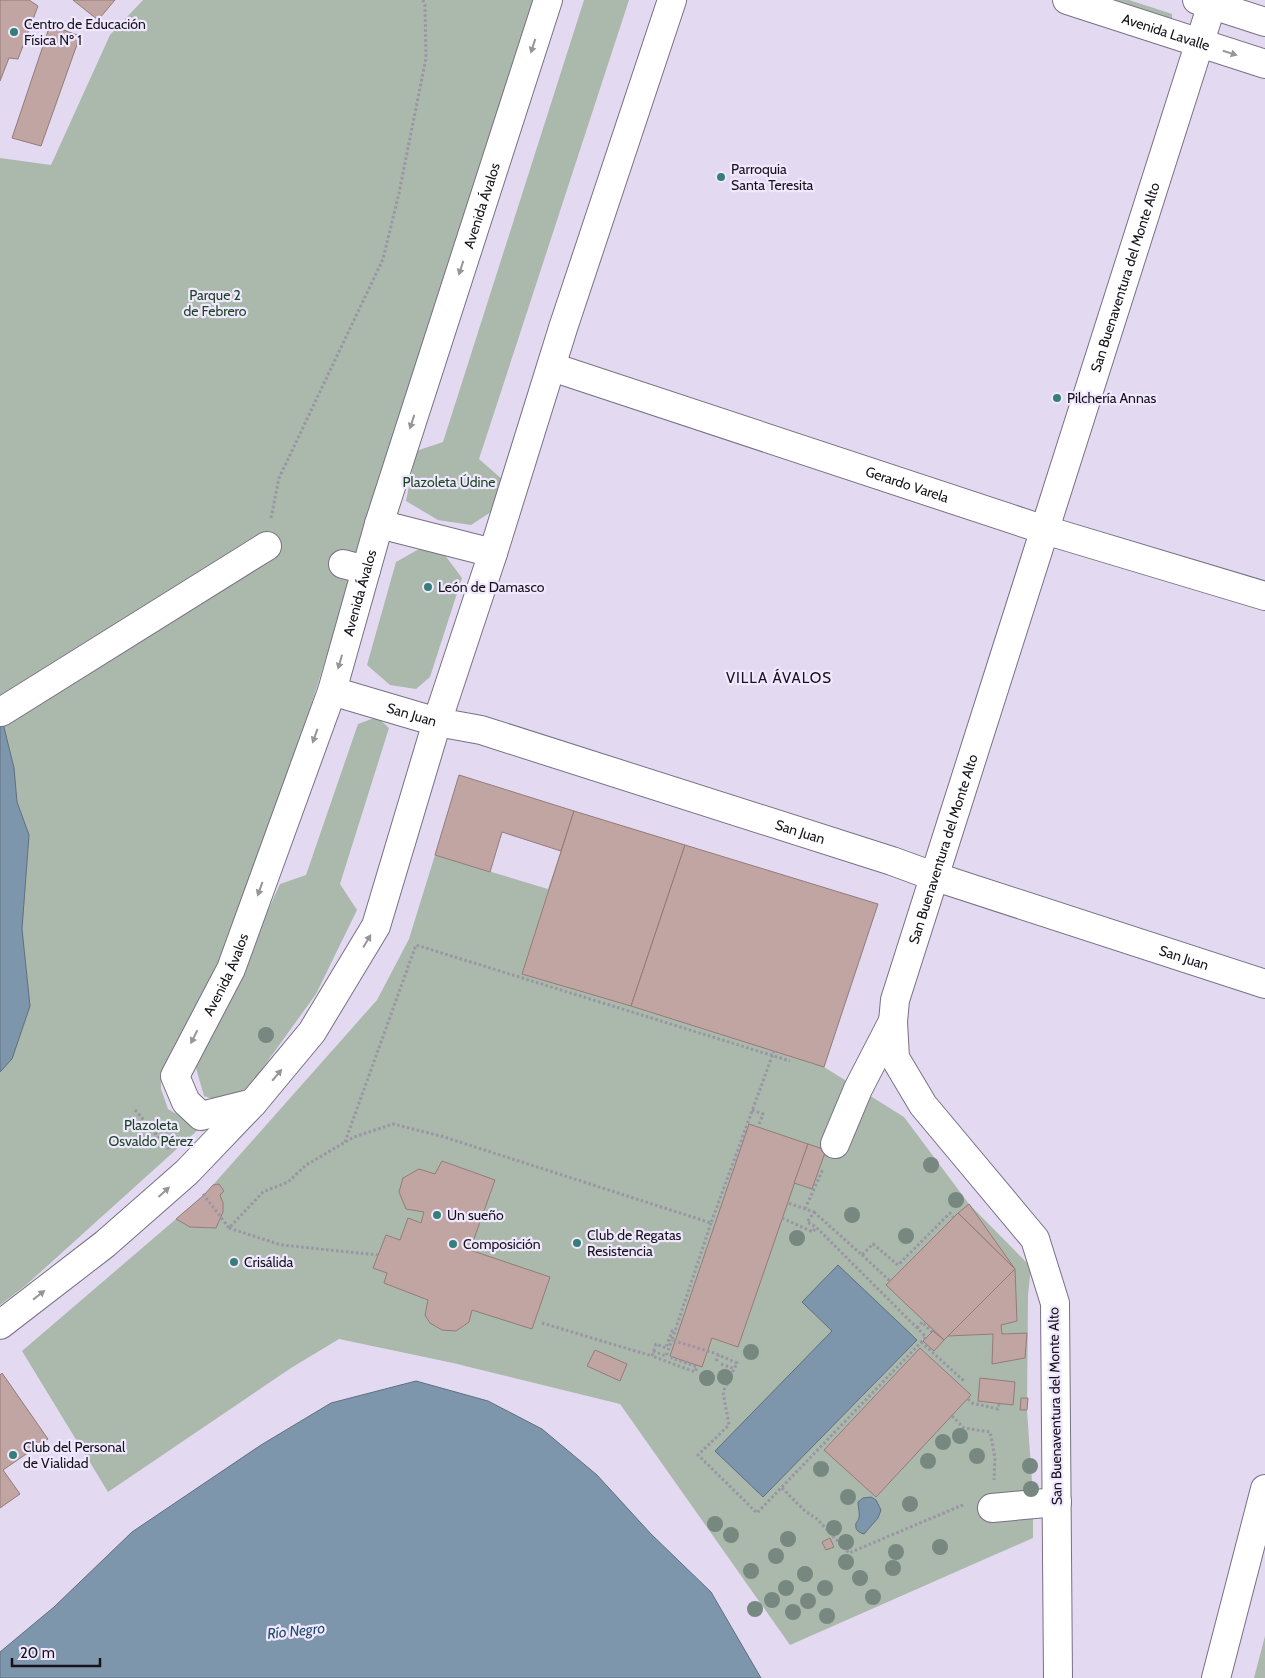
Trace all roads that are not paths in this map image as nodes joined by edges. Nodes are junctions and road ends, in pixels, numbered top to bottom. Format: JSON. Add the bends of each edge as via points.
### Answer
{"nodes":[{"id":1,"x":548,"y":0,"type":"edge"},
{"id":2,"x":672,"y":0,"type":"edge"},
{"id":3,"x":1068,"y":0,"type":"edge"},
{"id":4,"x":1204,"y":2,"type":"edge"},
{"id":5,"x":1265,"y":22,"type":"edge"},
{"id":6,"x":1200,"y":43,"type":"junction"},
{"id":7,"x":1265,"y":64,"type":"edge"},
{"id":8,"x":552,"y":367,"type":"junction"},
{"id":9,"x":379,"y":524,"type":"junction"},
{"id":10,"x":1046,"y":530,"type":"junction"},
{"id":11,"x":268,"y":546,"type":"road end"},
{"id":12,"x":493,"y":553,"type":"junction"},
{"id":13,"x":1265,"y":596,"type":"edge"},
{"id":14,"x":332,"y":691,"type":"junction"},
{"id":15,"x":1,"y":712,"type":"edge"},
{"id":16,"x":438,"y":722,"type":"junction"},
{"id":17,"x":933,"y":876,"type":"junction"},
{"id":18,"x":1265,"y":984,"type":"edge"},
{"id":19,"x":893,"y":1022,"type":"junction"},
{"id":20,"x":253,"y":1103,"type":"junction"},
{"id":21,"x":835,"y":1144,"type":"road end"},
{"id":22,"x":0,"y":1325,"type":"edge"},
{"id":23,"x":1265,"y":1489,"type":"edge"},
{"id":24,"x":1057,"y":1502,"type":"junction"},
{"id":25,"x":992,"y":1508,"type":"road end"},
{"id":26,"x":1058,"y":1678,"type":"edge"},
{"id":27,"x":1216,"y":1678,"type":"edge"}],
"edges":[{"from":1,"to":9,"type":"street","name":"Avenida Ávalos","one_way":true},
{"from":2,"to":8,"type":"street"},
{"from":3,"to":6,"type":"street","name":"Avenida Lavalle"},
{"from":4,"to":5,"type":"street"},
{"from":4,"to":6,"type":"street","name":"San Buenaventura del Monte Alto"},
{"from":6,"to":7,"type":"street","name":"Avenida Lavalle","one_way":true},
{"from":6,"to":10,"type":"street","name":"San Buenaventura del Monte Alto"},
{"from":8,"to":10,"type":"street","name":"Gerardo Varela"},
{"from":8,"to":12,"type":"street"},
{"from":9,"to":12,"type":"street"},
{"from":9,"to":14,"type":"street","name":"Avenida Ávalos","one_way":true,"via":[[355,567]]},
{"from":10,"to":13,"type":"street","name":"Gerardo Varela"},
{"from":10,"to":17,"type":"street","name":"San Buenaventura del Monte Alto"},
{"from":11,"to":15,"type":"street"},
{"from":12,"to":16,"type":"street"},
{"from":14,"to":16,"type":"street","name":"San Juan"},
{"from":14,"to":20,"type":"street","name":"Avenida Ávalos","one_way":true,"via":[[230,969],[174,1076],[186,1102],[201,1116]]},
{"from":16,"to":17,"type":"street","name":"San Juan","via":[[481,730]]},
{"from":20,"to":16,"type":"street","one_way":true,"via":[[312,1032],[376,926]]},
{"from":17,"to":18,"type":"street","name":"San Juan"},
{"from":17,"to":19,"type":"street","name":"San Buenaventura del Monte Alto","via":[[895,1000]]},
{"from":19,"to":21,"type":"street","via":[[858,1089]]},
{"from":19,"to":24,"type":"street","name":"San Buenaventura del Monte Alto","via":[[895,1058],[923,1105],[1035,1239],[1055,1303]]},
{"from":22,"to":20,"type":"street","one_way":true,"via":[[105,1244],[187,1172]]},
{"from":23,"to":27,"type":"street"},
{"from":24,"to":25,"type":"street"},
{"from":24,"to":26,"type":"street","name":"San Buenaventura del Monte Alto"}]}
